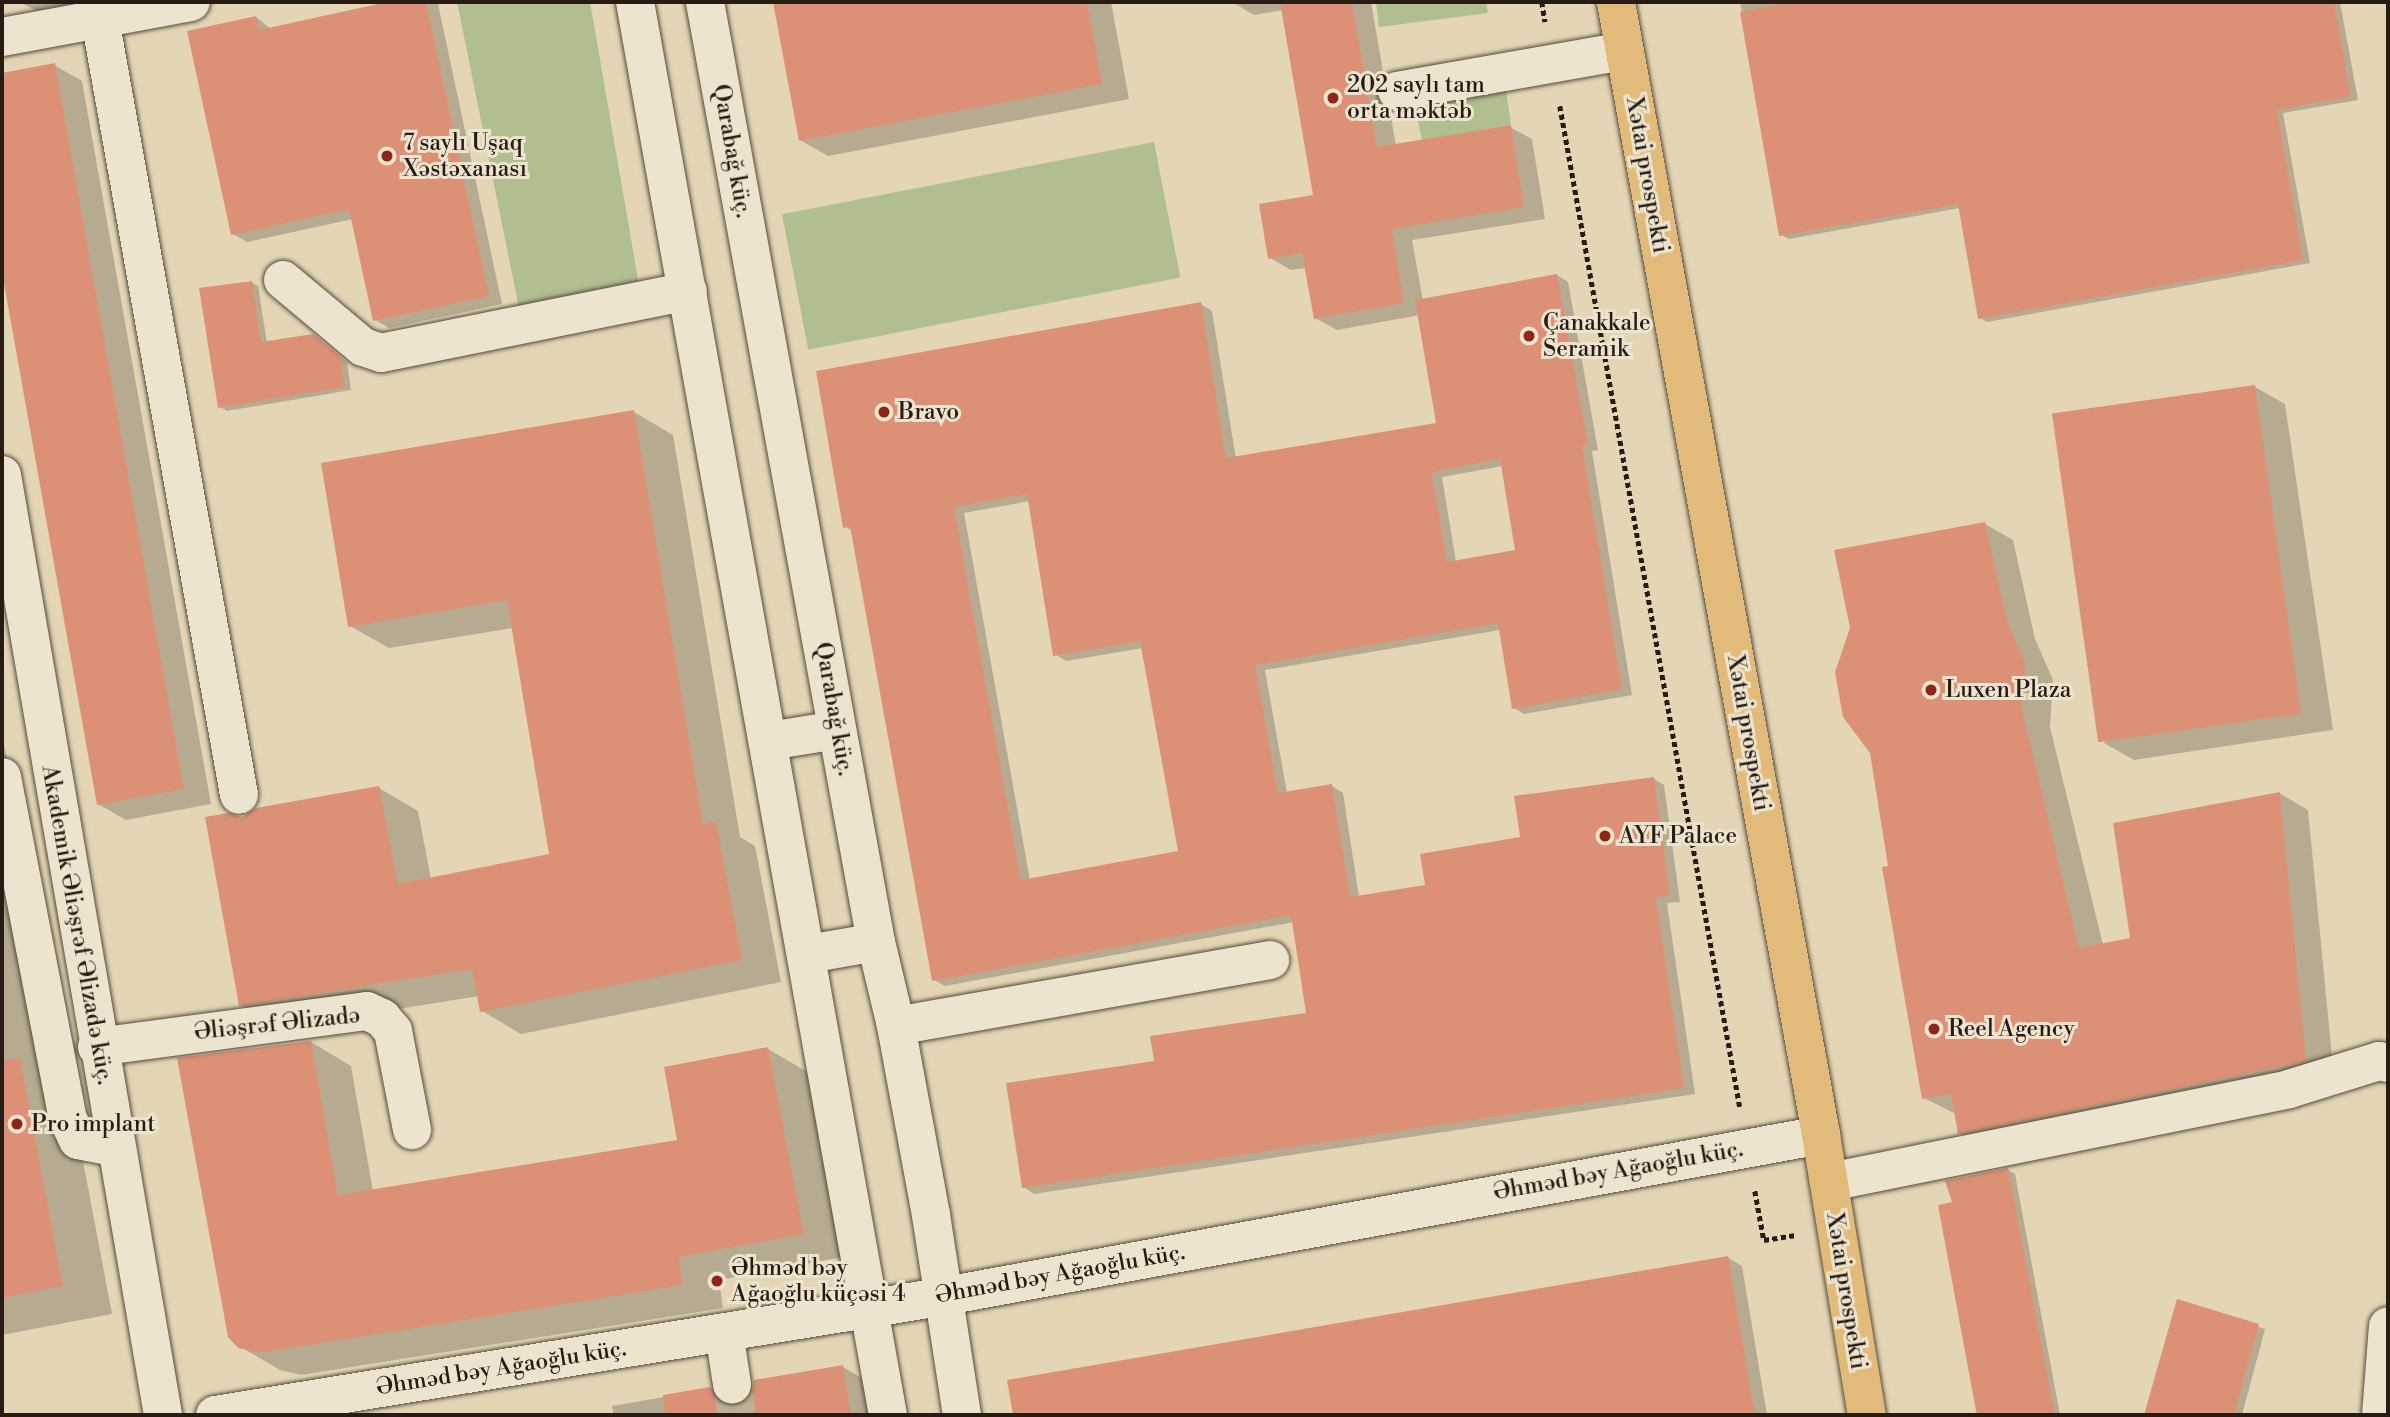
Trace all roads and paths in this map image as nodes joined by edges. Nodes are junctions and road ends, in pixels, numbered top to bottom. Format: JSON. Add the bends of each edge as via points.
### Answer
{"nodes":[{"id":1,"x":191,"y":2,"type":"edge"},
{"id":2,"x":635,"y":2,"type":"edge"},
{"id":3,"x":705,"y":2,"type":"edge"},
{"id":4,"x":1542,"y":2,"type":"edge"},
{"id":5,"x":1620,"y":2,"type":"edge"},
{"id":6,"x":100,"y":19,"type":"junction"},
{"id":7,"x":2,"y":37,"type":"edge"},
{"id":8,"x":1625,"y":51,"type":"junction"},
{"id":9,"x":1553,"y":63,"type":"junction"},
{"id":10,"x":1397,"y":91,"type":"dead end"},
{"id":11,"x":283,"y":280,"type":"dead end"},
{"id":12,"x":688,"y":291,"type":"junction"},
{"id":13,"x":2,"y":475,"type":"edge"},
{"id":14,"x":8,"y":548,"type":"edge"},
{"id":15,"x":838,"y":730,"type":"junction"},
{"id":16,"x":769,"y":741,"type":"junction"},
{"id":17,"x":49,"y":758,"type":"junction"},
{"id":18,"x":2,"y":770,"type":"edge"},
{"id":19,"x":2,"y":777,"type":"edge"},
{"id":20,"x":239,"y":795,"type":"dead end"},
{"id":21,"x":876,"y":942,"type":"junction"},
{"id":22,"x":808,"y":954,"type":"junction"},
{"id":23,"x":1269,"y":960,"type":"dead end"},
{"id":24,"x":896,"y":1026,"type":"junction"},
{"id":25,"x":97,"y":1046,"type":"junction"},
{"id":26,"x":2388,"y":1063,"type":"edge"},
{"id":27,"x":412,"y":1130,"type":"dead end"},
{"id":28,"x":1821,"y":1135,"type":"junction"},
{"id":29,"x":115,"y":1147,"type":"junction"},
{"id":30,"x":1748,"y":1147,"type":"junction"},
{"id":31,"x":1829,"y":1182,"type":"junction"},
{"id":32,"x":1836,"y":1229,"type":"junction"},
{"id":33,"x":940,"y":1297,"type":"junction"},
{"id":34,"x":872,"y":1307,"type":"junction"},
{"id":35,"x":2388,"y":1326,"type":"edge"},
{"id":36,"x":724,"y":1332,"type":"junction"},
{"id":37,"x":732,"y":1384,"type":"tunnel mouth"},
{"id":38,"x":342,"y":1405,"type":"edge"},
{"id":39,"x":163,"y":1415,"type":"edge"},
{"id":40,"x":215,"y":1415,"type":"edge"},
{"id":41,"x":888,"y":1415,"type":"edge"},
{"id":42,"x":962,"y":1415,"type":"edge"},
{"id":43,"x":1867,"y":1415,"type":"edge"},
{"id":44,"x":2381,"y":1415,"type":"edge"}],
"edges":[{"from":1,"to":6,"type":"street"},
{"from":2,"to":12,"type":"street"},
{"from":3,"to":15,"type":"street","name":"Qarabağ küç."},
{"from":4,"to":9,"type":"path"},
{"from":5,"to":8,"type":"main road","name":"Xətai prospekti"},
{"from":6,"to":7,"type":"street"},
{"from":6,"to":20,"type":"street"},
{"from":8,"to":9,"type":"street"},
{"from":8,"to":28,"type":"main road","name":"Xətai prospekti"},
{"from":9,"to":10,"type":"street"},
{"from":9,"to":30,"type":"path"},
{"from":11,"to":12,"type":"street","via":[[363,348],[381,353]]},
{"from":12,"to":16,"type":"street"},
{"from":13,"to":14,"type":"street","name":"Akademik Əliəşrəf Əlizadə küç."},
{"from":14,"to":17,"type":"street","name":"Akademik Əliəşrəf Əlizadə küç."},
{"from":15,"to":16,"type":"street"},
{"from":15,"to":21,"type":"street","name":"Qarabağ küç."},
{"from":16,"to":22,"type":"street"},
{"from":17,"to":18,"type":"street"},
{"from":17,"to":25,"type":"street","name":"Akademik Əliəşrəf Əlizadə küç."},
{"from":19,"to":29,"type":"street","via":[[68,1119],[78,1140]]},
{"from":21,"to":22,"type":"street"},
{"from":21,"to":24,"type":"street","name":"Qarabağ küç."},
{"from":22,"to":34,"type":"street"},
{"from":23,"to":24,"type":"street"},
{"from":24,"to":33,"type":"street","name":"Qarabağ küç.","via":[[931,1215]]},
{"from":25,"to":27,"type":"street","name":"Əliəşrəf Əlizadə","via":[[367,1012],[382,1018],[393,1031]]},
{"from":25,"to":29,"type":"street","name":"Akademik Əliəşrəf Əlizadə küç."},
{"from":26,"to":31,"type":"street","via":[[2379,1061],[2289,1089]]},
{"from":28,"to":30,"type":"street","name":"Əhməd bəy Ağaoğlu küç."},
{"from":28,"to":31,"type":"main road","name":"Xətai prospekti"},
{"from":29,"to":39,"type":"street","name":"Akademik Əliəşrəf Əlizadə küç."},
{"from":30,"to":32,"type":"path","via":[[1764,1240]]},
{"from":30,"to":33,"type":"street","name":"Əhməd bəy Ağaoğlu küç."},
{"from":31,"to":32,"type":"main road","name":"Xətai prospekti"},
{"from":32,"to":43,"type":"main road","name":"Xətai prospekti"},
{"from":33,"to":34,"type":"street","name":"Əhməd bəy Ağaoğlu küç."},
{"from":33,"to":42,"type":"street","name":"Qarabağ küç."},
{"from":34,"to":36,"type":"street","name":"Əhməd bəy Ağaoğlu küç."},
{"from":34,"to":41,"type":"street"},
{"from":35,"to":44,"type":"street"},
{"from":36,"to":37,"type":"street"},
{"from":36,"to":38,"type":"street","name":"Əhməd bəy Ağaoğlu küç."},
{"from":38,"to":40,"type":"street","name":"Əhməd bəy Ağaoğlu küç."}]}
